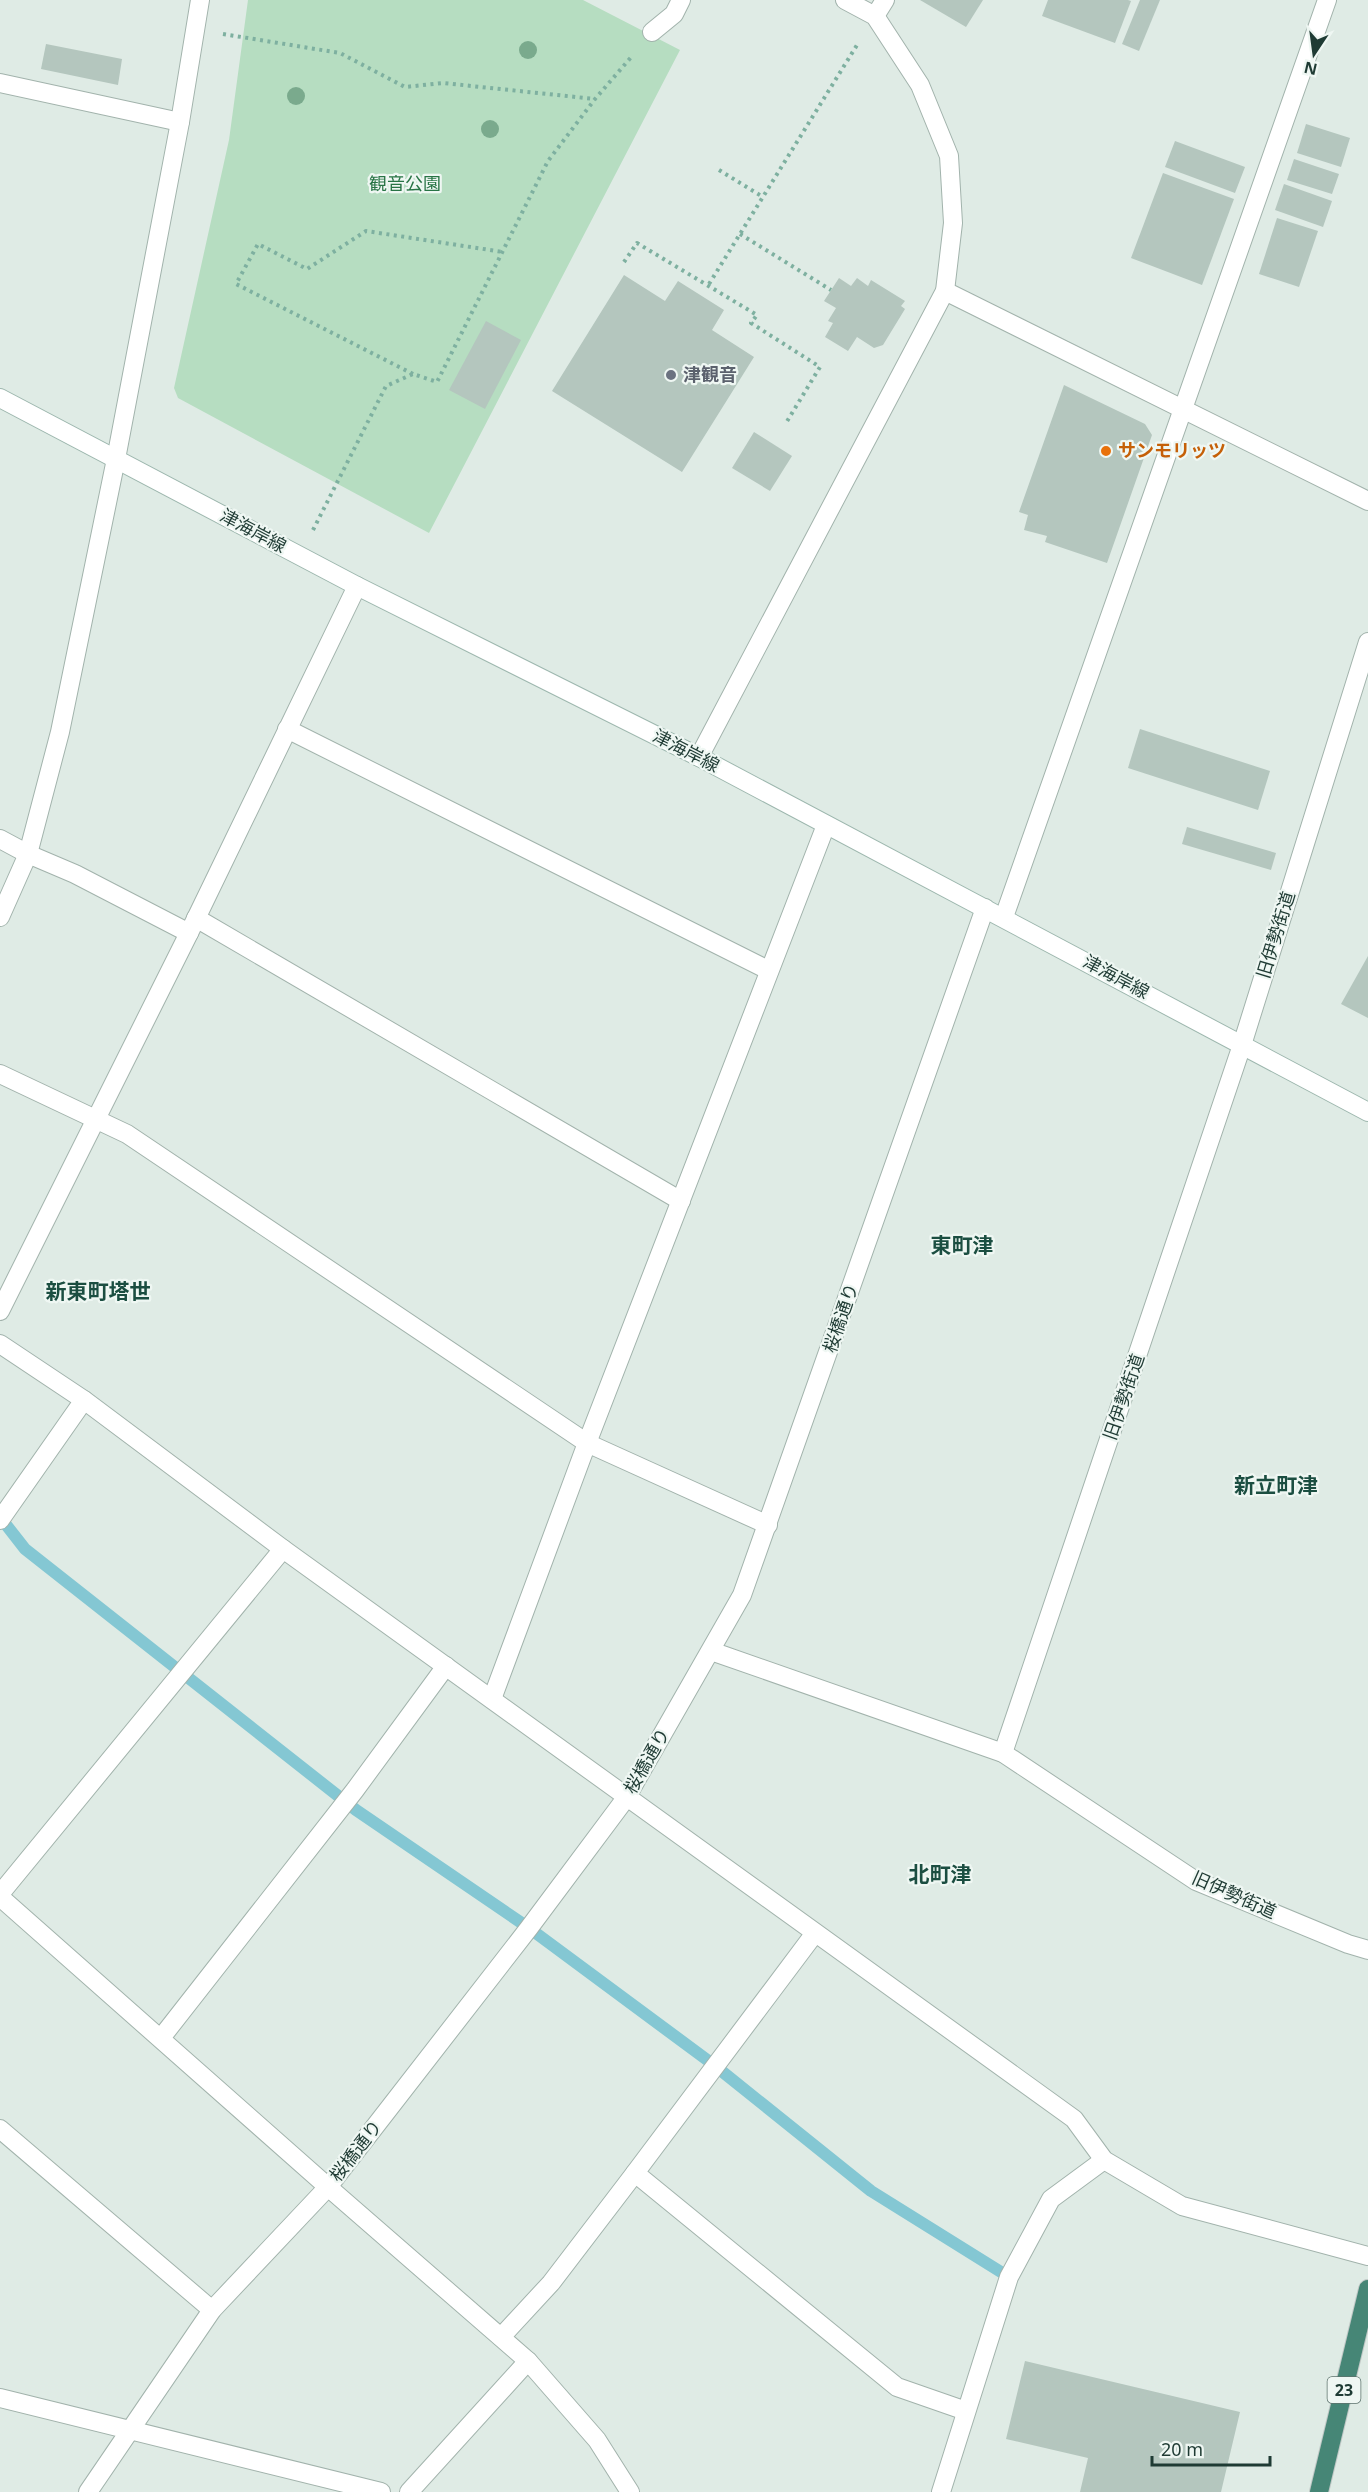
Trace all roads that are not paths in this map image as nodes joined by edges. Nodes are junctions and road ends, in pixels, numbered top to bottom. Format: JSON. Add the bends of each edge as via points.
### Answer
{"nodes":[{"id":1,"x":200,"y":0,"type":"edge"},
{"id":2,"x":681,"y":0,"type":"edge"},
{"id":3,"x":845,"y":0,"type":"edge"},
{"id":4,"x":885,"y":0,"type":"edge"},
{"id":5,"x":1327,"y":0,"type":"edge"},
{"id":6,"x":875,"y":16,"type":"junction"},
{"id":7,"x":652,"y":32,"type":"road end"},
{"id":8,"x":0,"y":83,"type":"edge"},
{"id":9,"x":180,"y":122,"type":"junction"},
{"id":10,"x":945,"y":291,"type":"junction"},
{"id":11,"x":0,"y":398,"type":"edge"},
{"id":12,"x":1184,"y":408,"type":"junction"},
{"id":13,"x":116,"y":459,"type":"junction"},
{"id":14,"x":1368,"y":501,"type":"edge"},
{"id":15,"x":357,"y":586,"type":"junction"},
{"id":16,"x":1368,"y":642,"type":"edge"},
{"id":17,"x":287,"y":729,"type":"junction"},
{"id":18,"x":699,"y":758,"type":"junction"},
{"id":19,"x":826,"y":825,"type":"junction"},
{"id":20,"x":0,"y":839,"type":"edge"},
{"id":21,"x":28,"y":854,"type":"junction"},
{"id":22,"x":985,"y":908,"type":"junction"},
{"id":23,"x":0,"y":917,"type":"edge"},
{"id":24,"x":1004,"y":917,"type":"junction"},
{"id":25,"x":192,"y":926,"type":"junction"},
{"id":26,"x":768,"y":970,"type":"junction"},
{"id":27,"x":1242,"y":1045,"type":"junction"},
{"id":28,"x":0,"y":1074,"type":"edge"},
{"id":29,"x":1368,"y":1112,"type":"edge"},
{"id":30,"x":95,"y":1119,"type":"junction"},
{"id":31,"x":681,"y":1201,"type":"junction"},
{"id":32,"x":0,"y":1311,"type":"edge"},
{"id":33,"x":0,"y":1344,"type":"edge"},
{"id":34,"x":84,"y":1400,"type":"junction"},
{"id":35,"x":587,"y":1443,"type":"junction"},
{"id":36,"x":0,"y":1520,"type":"edge"},
{"id":37,"x":768,"y":1525,"type":"junction"},
{"id":38,"x":283,"y":1549,"type":"junction"},
{"id":39,"x":711,"y":1651,"type":"junction"},
{"id":40,"x":447,"y":1666,"type":"junction"},
{"id":41,"x":492,"y":1699,"type":"junction"},
{"id":42,"x":1003,"y":1754,"type":"junction"},
{"id":43,"x":626,"y":1798,"type":"junction"},
{"id":44,"x":0,"y":1895,"type":"edge"},
{"id":45,"x":815,"y":1933,"type":"junction"},
{"id":46,"x":1368,"y":1950,"type":"edge"},
{"id":47,"x":161,"y":2038,"type":"junction"},
{"id":48,"x":0,"y":2130,"type":"edge"},
{"id":49,"x":1104,"y":2160,"type":"junction"},
{"id":50,"x":635,"y":2173,"type":"junction"},
{"id":51,"x":328,"y":2187,"type":"junction"},
{"id":52,"x":1368,"y":2256,"type":"edge"},
{"id":53,"x":1368,"y":2289,"type":"edge"},
{"id":54,"x":212,"y":2310,"type":"junction"},
{"id":55,"x":501,"y":2337,"type":"junction"},
{"id":56,"x":528,"y":2361,"type":"junction"},
{"id":57,"x":0,"y":2398,"type":"edge"},
{"id":58,"x":966,"y":2411,"type":"junction"},
{"id":59,"x":129,"y":2430,"type":"junction"},
{"id":60,"x":88,"y":2492,"type":"edge"},
{"id":61,"x":381,"y":2492,"type":"edge"},
{"id":62,"x":409,"y":2492,"type":"edge"},
{"id":63,"x":630,"y":2492,"type":"edge"},
{"id":64,"x":941,"y":2492,"type":"edge"},
{"id":65,"x":1320,"y":2492,"type":"edge"}],
"edges":[{"from":1,"to":9,"type":"street"},
{"from":2,"to":7,"type":"street","via":[[674,14]]},
{"from":3,"to":6,"type":"street"},
{"from":4,"to":6,"type":"street"},
{"from":5,"to":12,"type":"street"},
{"from":6,"to":10,"type":"street","via":[[920,85],[949,156],[953,223]]},
{"from":8,"to":9,"type":"street"},
{"from":9,"to":13,"type":"street"},
{"from":10,"to":12,"type":"street"},
{"from":10,"to":18,"type":"street"},
{"from":11,"to":13,"type":"street","name":"津海岸線"},
{"from":12,"to":14,"type":"street"},
{"from":12,"to":24,"type":"street"},
{"from":13,"to":15,"type":"street","name":"津海岸線"},
{"from":13,"to":21,"type":"street","via":[[60,732]]},
{"from":15,"to":17,"type":"street"},
{"from":15,"to":18,"type":"street","name":"津海岸線"},
{"from":16,"to":27,"type":"street","name":"旧伊勢街道"},
{"from":17,"to":25,"type":"street"},
{"from":17,"to":26,"type":"street"},
{"from":18,"to":19,"type":"street","name":"津海岸線"},
{"from":19,"to":22,"type":"street","name":"津海岸線"},
{"from":19,"to":26,"type":"street"},
{"from":20,"to":21,"type":"street"},
{"from":21,"to":23,"type":"street"},
{"from":21,"to":25,"type":"street"},
{"from":22,"to":24,"type":"street","name":"津海岸線"},
{"from":22,"to":37,"type":"street","name":"桜橋通り"},
{"from":24,"to":27,"type":"street","name":"津海岸線"},
{"from":25,"to":30,"type":"street"},
{"from":25,"to":31,"type":"street"},
{"from":26,"to":31,"type":"street"},
{"from":27,"to":29,"type":"street","name":"津海岸線"},
{"from":27,"to":42,"type":"street","name":"旧伊勢街道"},
{"from":28,"to":30,"type":"street"},
{"from":30,"to":32,"type":"street"},
{"from":30,"to":35,"type":"street","via":[[127,1134]]},
{"from":31,"to":35,"type":"street"},
{"from":33,"to":34,"type":"street"},
{"from":34,"to":36,"type":"street"},
{"from":34,"to":38,"type":"street"},
{"from":35,"to":37,"type":"street"},
{"from":35,"to":41,"type":"street"},
{"from":37,"to":39,"type":"street","name":"桜橋通り","via":[[742,1595]]},
{"from":38,"to":40,"type":"street"},
{"from":38,"to":44,"type":"street"},
{"from":39,"to":42,"type":"street"},
{"from":39,"to":43,"type":"street","name":"桜橋通り"},
{"from":40,"to":41,"type":"street"},
{"from":40,"to":47,"type":"street"},
{"from":41,"to":43,"type":"street"},
{"from":42,"to":46,"type":"street","name":"旧伊勢街道","via":[[1196,1881]]},
{"from":43,"to":45,"type":"street"},
{"from":43,"to":51,"type":"street","name":"桜橋通り"},
{"from":44,"to":47,"type":"street"},
{"from":45,"to":49,"type":"street","via":[[1074,2119]]},
{"from":45,"to":50,"type":"street"},
{"from":47,"to":51,"type":"street"},
{"from":48,"to":54,"type":"street"},
{"from":49,"to":52,"type":"street","via":[[1182,2206]]},
{"from":49,"to":58,"type":"street","via":[[1051,2199],[1010,2277]]},
{"from":50,"to":55,"type":"street","via":[[551,2283]]},
{"from":50,"to":58,"type":"street","via":[[897,2387]]},
{"from":51,"to":54,"type":"street","name":"桜橋通り"},
{"from":51,"to":55,"type":"street"},
{"from":53,"to":65,"type":"highway","number":"23"},
{"from":54,"to":59,"type":"street","name":"桜橋通り"},
{"from":55,"to":56,"type":"street"},
{"from":56,"to":62,"type":"street"},
{"from":56,"to":63,"type":"street","via":[[597,2440]]},
{"from":57,"to":59,"type":"street"},
{"from":58,"to":64,"type":"street"},
{"from":59,"to":60,"type":"street","name":"桜橋通り"},
{"from":59,"to":61,"type":"street"}]}
